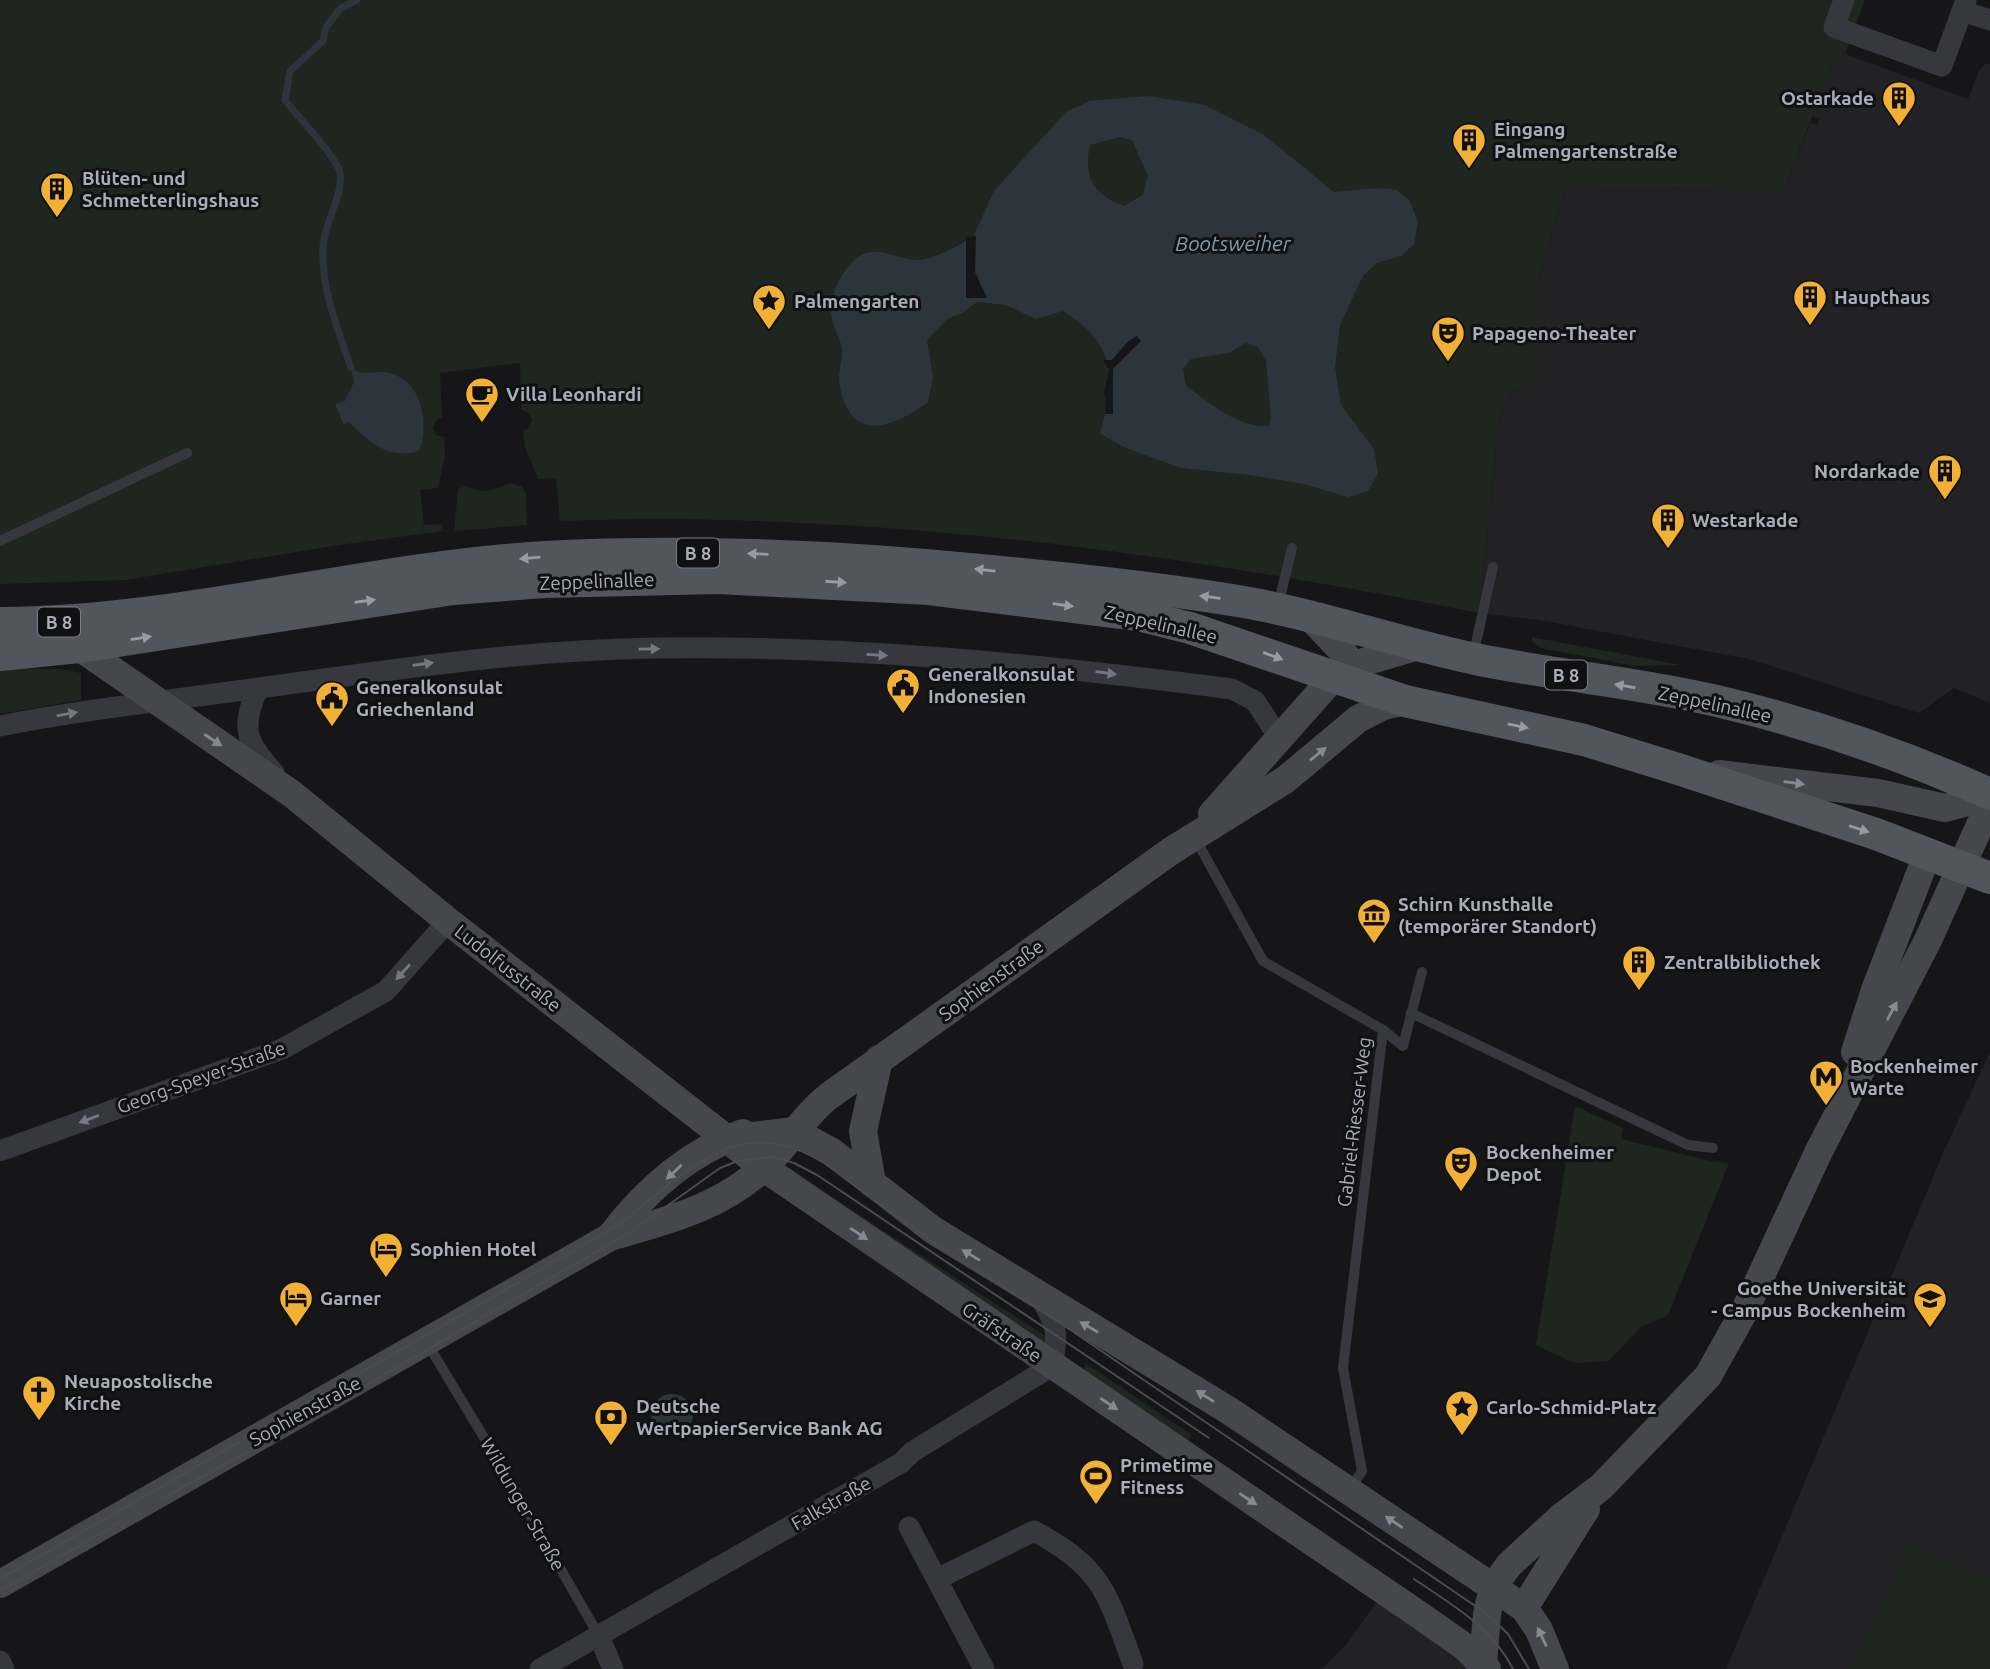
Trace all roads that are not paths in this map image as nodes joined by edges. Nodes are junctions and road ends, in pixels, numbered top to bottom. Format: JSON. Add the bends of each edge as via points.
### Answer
{"nodes":[{"id":1,"x":1844,"y":0,"type":"edge"},
{"id":2,"x":1964,"y":5,"type":"edge"},
{"id":3,"x":1990,"y":20,"type":"edge"},
{"id":4,"x":187,"y":453,"type":"dead end"},
{"id":5,"x":0,"y":541,"type":"edge"},
{"id":6,"x":1292,"y":548,"type":"dead end"},
{"id":7,"x":1493,"y":567,"type":"dead end"},
{"id":8,"x":1278,"y":609,"type":"junction"},
{"id":9,"x":1310,"y":617,"type":"junction"},
{"id":10,"x":0,"y":623,"type":"edge"},
{"id":11,"x":79,"y":647,"type":"junction"},
{"id":12,"x":1415,"y":647,"type":"junction"},
{"id":13,"x":0,"y":655,"type":"edge"},
{"id":14,"x":1472,"y":659,"type":"junction"},
{"id":15,"x":1345,"y":677,"type":"junction"},
{"id":16,"x":258,"y":688,"type":"junction"},
{"id":17,"x":157,"y":701,"type":"junction"},
{"id":18,"x":1405,"y":701,"type":"junction"},
{"id":19,"x":0,"y":726,"type":"edge"},
{"id":20,"x":1349,"y":726,"type":"junction"},
{"id":21,"x":1280,"y":739,"type":"junction"},
{"id":22,"x":1678,"y":769,"type":"junction"},
{"id":23,"x":292,"y":794,"type":"junction"},
{"id":24,"x":1990,"y":795,"type":"edge"},
{"id":25,"x":1990,"y":803,"type":"edge"},
{"id":26,"x":1183,"y":845,"type":"junction"},
{"id":27,"x":1927,"y":855,"type":"junction"},
{"id":28,"x":1976,"y":872,"type":"edge"},
{"id":29,"x":448,"y":921,"type":"junction"},
{"id":30,"x":1422,"y":972,"type":"dead end"},
{"id":31,"x":1411,"y":1013,"type":"junction"},
{"id":32,"x":1383,"y":1030,"type":"junction"},
{"id":33,"x":879,"y":1059,"type":"junction"},
{"id":34,"x":811,"y":1109,"type":"junction"},
{"id":35,"x":1837,"y":1115,"type":"junction"},
{"id":36,"x":794,"y":1131,"type":"junction"},
{"id":37,"x":727,"y":1139,"type":"junction"},
{"id":38,"x":1713,"y":1148,"type":"dead end"},
{"id":39,"x":0,"y":1151,"type":"edge"},
{"id":40,"x":764,"y":1168,"type":"junction"},
{"id":41,"x":872,"y":1183,"type":"junction"},
{"id":42,"x":610,"y":1237,"type":"junction"},
{"id":43,"x":1040,"y":1297,"type":"junction"},
{"id":44,"x":426,"y":1342,"type":"junction"},
{"id":45,"x":1052,"y":1366,"type":"junction"},
{"id":46,"x":1601,"y":1487,"type":"junction"},
{"id":47,"x":1348,"y":1491,"type":"junction"},
{"id":48,"x":909,"y":1527,"type":"dead end"},
{"id":49,"x":937,"y":1579,"type":"junction"},
{"id":50,"x":0,"y":1584,"type":"edge"},
{"id":51,"x":1493,"y":1587,"type":"junction"},
{"id":52,"x":1524,"y":1608,"type":"junction"},
{"id":53,"x":1415,"y":1612,"type":"junction"},
{"id":54,"x":1486,"y":1623,"type":"junction"},
{"id":55,"x":598,"y":1636,"type":"junction"},
{"id":56,"x":0,"y":1661,"type":"edge"},
{"id":57,"x":1485,"y":1666,"type":"edge"},
{"id":58,"x":1130,"y":1667,"type":"edge"},
{"id":59,"x":4,"y":1669,"type":"edge"},
{"id":60,"x":540,"y":1669,"type":"edge"},
{"id":61,"x":613,"y":1669,"type":"edge"},
{"id":62,"x":984,"y":1669,"type":"edge"},
{"id":63,"x":1555,"y":1669,"type":"edge"}],
"edges":[{"from":1,"to":2,"type":"street","via":[[1834,27],[1942,66]]},
{"from":2,"to":3,"type":"street"},
{"from":4,"to":5,"type":"lane"},
{"from":6,"to":8,"type":"lane"},
{"from":7,"to":14,"type":"lane"},
{"from":8,"to":9,"type":"main road","name":"Zeppelinallee","number":"B 8"},
{"from":8,"to":10,"type":"main road","name":"Zeppelinallee","number":"B 8","one_way":true,"via":[[1140,587],[932,565],[762,554],[635,554],[448,566],[52,623]]},
{"from":9,"to":12,"type":"main road","name":"Zeppelinallee","number":"B 8"},
{"from":9,"to":15,"type":"street","via":[[1333,639]]},
{"from":11,"to":13,"type":"main road","name":"Zeppelinallee","number":"B 8"},
{"from":11,"to":15,"type":"main road","name":"Zeppelinallee","number":"B 8","one_way":true,"via":[[453,589],[719,578],[929,589],[1138,615]]},
{"from":11,"to":17,"type":"street","name":"Ludolfusstraße"},
{"from":12,"to":14,"type":"main road","name":"Zeppelinallee","number":"B 8"},
{"from":12,"to":15,"type":"street"},
{"from":24,"to":14,"type":"main road","name":"Zeppelinallee","number":"B 8","one_way":true,"via":[[1893,754],[1717,701]]},
{"from":15,"to":18,"type":"main road","name":"Zeppelinallee","number":"B 8"},
{"from":15,"to":20,"type":"street","via":[[1354,707]]},
{"from":15,"to":21,"type":"street","name":"Sophienstraße"},
{"from":16,"to":17,"type":"street"},
{"from":16,"to":21,"type":"street","one_way":true,"via":[[523,653],[655,648],[824,652],[1018,662],[1232,689],[1255,701]]},
{"from":16,"to":23,"type":"street","name":"Ludolfusstraße","via":[[247,721],[248,739]]},
{"from":19,"to":17,"type":"street","one_way":true},
{"from":17,"to":23,"type":"street","name":"Ludolfusstraße","one_way":true},
{"from":18,"to":20,"type":"street","name":"Sophienstraße","via":[[1370,711]]},
{"from":18,"to":22,"type":"main road","name":"Zeppelinallee","number":"B 8","one_way":true,"via":[[1584,740]]},
{"from":26,"to":20,"type":"street","name":"Sophienstraße","one_way":true,"via":[[1285,780]]},
{"from":21,"to":26,"type":"street","name":"Sophienstraße"},
{"from":22,"to":24,"type":"street","one_way":true,"via":[[1878,793],[1945,808]]},
{"from":22,"to":27,"type":"main road","name":"Zeppelinallee","number":"B 8","one_way":true},
{"from":23,"to":29,"type":"street","name":"Ludolfusstraße"},
{"from":25,"to":28,"type":"street"},
{"from":26,"to":32,"type":"lane","name":"Gabriel-Riesser-Weg","via":[[1263,961]]},
{"from":26,"to":33,"type":"street","name":"Sophienstraße"},
{"from":27,"to":28,"type":"main road","name":"Zeppelinallee","number":"B 8"},
{"from":27,"to":35,"type":"street","via":[[1875,990]]},
{"from":35,"to":28,"type":"street","one_way":true,"via":[[1928,940]]},
{"from":29,"to":37,"type":"street","name":"Ludolfusstraße"},
{"from":29,"to":39,"type":"street","name":"Georg-Speyer-Straße","one_way":true,"via":[[387,991],[282,1049]]},
{"from":30,"to":31,"type":"lane"},
{"from":31,"to":32,"type":"lane","via":[[1403,1046]]},
{"from":31,"to":38,"type":"lane","via":[[1688,1145]]},
{"from":32,"to":47,"type":"lane","name":"Gabriel-Riesser-Weg","via":[[1343,1368],[1362,1471]]},
{"from":33,"to":34,"type":"street","name":"Sophienstraße"},
{"from":33,"to":41,"type":"street","via":[[863,1131]]},
{"from":34,"to":36,"type":"street","name":"Sophienstraße"},
{"from":34,"to":37,"type":"street","name":"Sophienstraße"},
{"from":35,"to":46,"type":"street","via":[[1747,1306],[1708,1376]]},
{"from":36,"to":37,"type":"street"},
{"from":36,"to":40,"type":"street","name":"Sophienstraße"},
{"from":36,"to":41,"type":"street","via":[[832,1152]]},
{"from":37,"to":40,"type":"street","name":"Gräfstraße"},
{"from":37,"to":42,"type":"street","name":"Sophienstraße","one_way":true,"via":[[685,1162],[628,1213]]},
{"from":40,"to":42,"type":"street","name":"Sophienstraße","via":[[707,1207]]},
{"from":40,"to":45,"type":"street","name":"Gräfstraße","one_way":true},
{"from":43,"to":41,"type":"street","one_way":true,"via":[[933,1230]]},
{"from":42,"to":44,"type":"street","name":"Sophienstraße"},
{"from":43,"to":45,"type":"street","via":[[1058,1337]]},
{"from":47,"to":43,"type":"street","one_way":true,"via":[[1228,1410]]},
{"from":44,"to":50,"type":"street","name":"Sophienstraße"},
{"from":44,"to":55,"type":"lane","name":"Wildunger Straße"},
{"from":45,"to":53,"type":"street","name":"Gräfstraße","one_way":true},
{"from":45,"to":55,"type":"street","name":"Falkstraße","via":[[901,1463]]},
{"from":46,"to":51,"type":"street","via":[[1519,1554]]},
{"from":46,"to":52,"type":"street"},
{"from":51,"to":47,"type":"street","one_way":true},
{"from":48,"to":49,"type":"street"},
{"from":49,"to":58,"type":"street","via":[[1034,1531],[1067,1549],[1100,1580]]},
{"from":49,"to":62,"type":"street"},
{"from":51,"to":52,"type":"street"},
{"from":51,"to":54,"type":"street"},
{"from":52,"to":54,"type":"street","name":"Gräfstraße"},
{"from":63,"to":52,"type":"street","one_way":true},
{"from":53,"to":54,"type":"street","name":"Gräfstraße","via":[[1457,1625]]},
{"from":53,"to":57,"type":"street","name":"Gräfstraße"},
{"from":54,"to":57,"type":"street"},
{"from":55,"to":60,"type":"street","name":"Falkstraße"},
{"from":55,"to":61,"type":"street","name":"Wildunger Straße"},
{"from":56,"to":59,"type":"street"}]}
